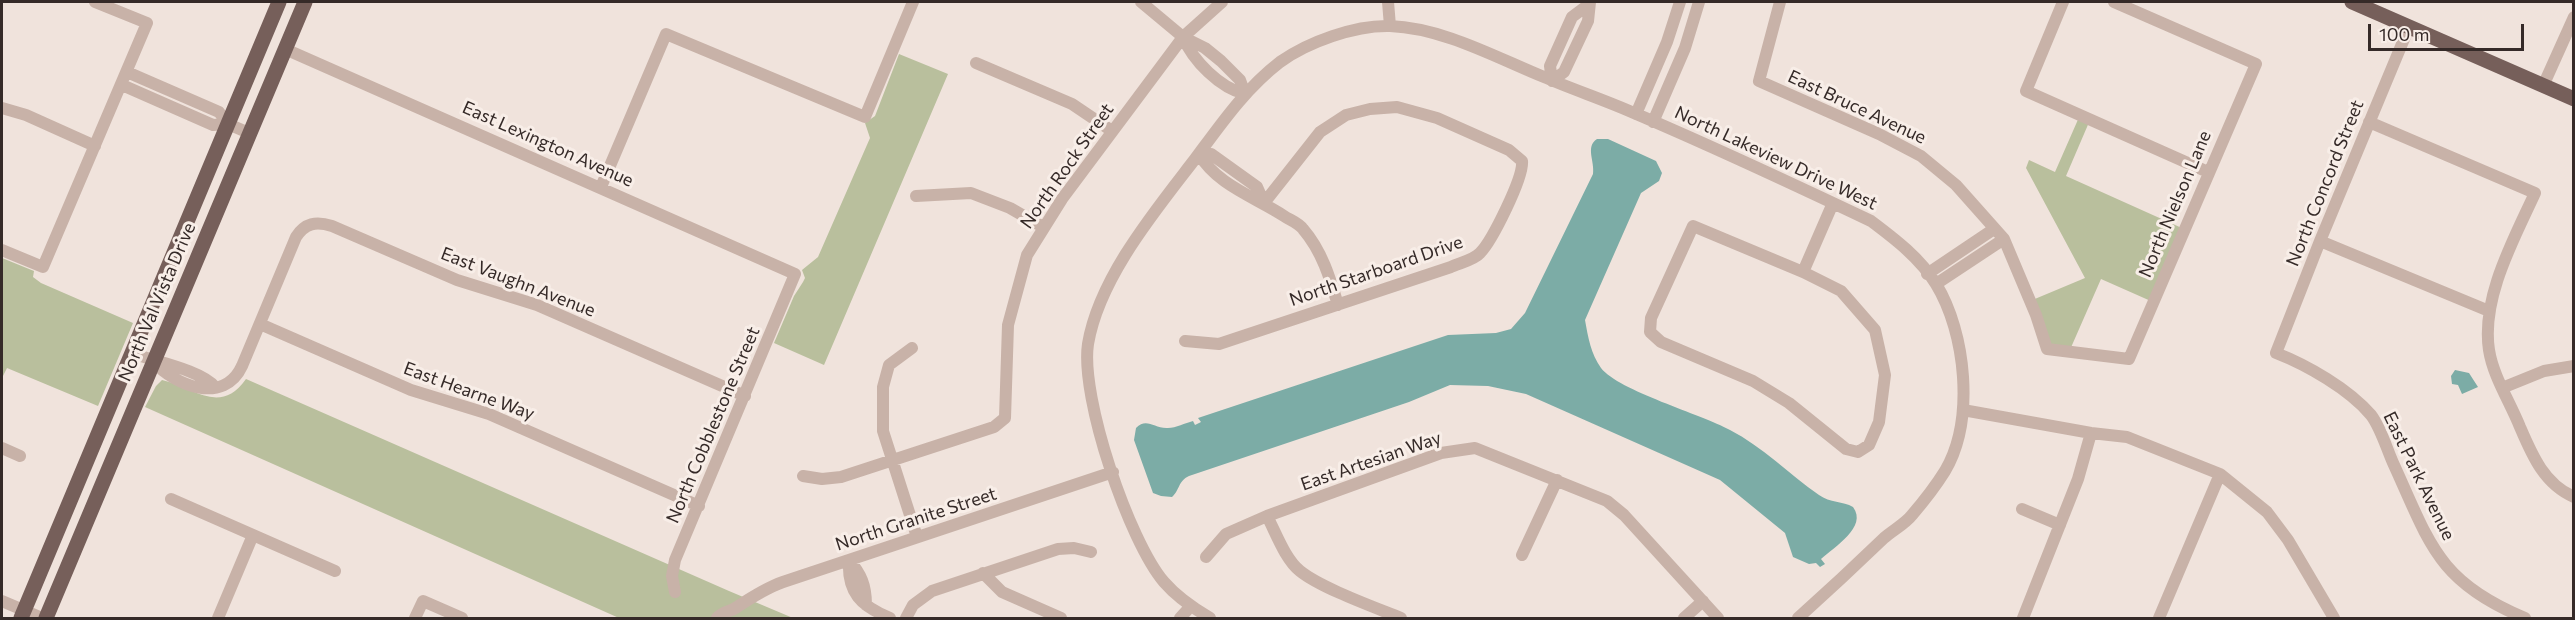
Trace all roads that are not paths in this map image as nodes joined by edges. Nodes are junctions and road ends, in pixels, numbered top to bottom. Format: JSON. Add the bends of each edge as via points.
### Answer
{"nodes":[{"id":1,"x":95,"y":2,"type":"edge"},
{"id":2,"x":279,"y":2,"type":"edge"},
{"id":3,"x":305,"y":2,"type":"edge"},
{"id":4,"x":913,"y":2,"type":"edge"},
{"id":5,"x":1141,"y":2,"type":"edge"},
{"id":6,"x":1222,"y":2,"type":"edge"},
{"id":7,"x":1388,"y":2,"type":"edge"},
{"id":8,"x":1680,"y":2,"type":"edge"},
{"id":9,"x":1700,"y":2,"type":"edge"},
{"id":10,"x":1780,"y":2,"type":"edge"},
{"id":11,"x":2063,"y":2,"type":"edge"},
{"id":12,"x":2114,"y":2,"type":"edge"},
{"id":13,"x":2352,"y":2,"type":"edge"},
{"id":14,"x":1586,"y":3,"type":"edge"},
{"id":15,"x":2574,"y":17,"type":"edge"},
{"id":16,"x":1389,"y":26,"type":"junction"},
{"id":17,"x":2409,"y":27,"type":"junction"},
{"id":18,"x":1183,"y":37,"type":"junction"},
{"id":19,"x":285,"y":50,"type":"junction"},
{"id":20,"x":976,"y":63,"type":"dead end"},
{"id":21,"x":127,"y":72,"type":"junction"},
{"id":22,"x":1552,"y":81,"type":"junction"},
{"id":23,"x":122,"y":86,"type":"junction"},
{"id":24,"x":2543,"y":86,"type":"junction"},
{"id":25,"x":1245,"y":94,"type":"junction"},
{"id":26,"x":2574,"y":99,"type":"edge"},
{"id":27,"x":2,"y":108,"type":"edge"},
{"id":28,"x":1644,"y":117,"type":"junction"},
{"id":29,"x":2369,"y":122,"type":"junction"},
{"id":30,"x":228,"y":124,"type":"junction"},
{"id":31,"x":1112,"y":131,"type":"junction"},
{"id":32,"x":249,"y":133,"type":"junction"},
{"id":33,"x":95,"y":146,"type":"junction"},
{"id":34,"x":1199,"y":154,"type":"junction"},
{"id":35,"x":2208,"y":172,"type":"junction"},
{"id":36,"x":601,"y":187,"type":"junction"},
{"id":37,"x":916,"y":196,"type":"dead end"},
{"id":38,"x":1264,"y":203,"type":"junction"},
{"id":39,"x":1833,"y":203,"type":"junction"},
{"id":40,"x":1043,"y":227,"type":"junction"},
{"id":41,"x":1994,"y":229,"type":"junction"},
{"id":42,"x":2004,"y":240,"type":"junction"},
{"id":43,"x":2320,"y":241,"type":"junction"},
{"id":44,"x":2,"y":250,"type":"edge"},
{"id":45,"x":1803,"y":272,"type":"junction"},
{"id":46,"x":795,"y":274,"type":"joint"},
{"id":47,"x":1927,"y":274,"type":"junction"},
{"id":48,"x":1936,"y":284,"type":"junction"},
{"id":49,"x":1338,"y":305,"type":"junction"},
{"id":50,"x":2489,"y":311,"type":"junction"},
{"id":51,"x":260,"y":324,"type":"junction"},
{"id":52,"x":1185,"y":341,"type":"dead end"},
{"id":53,"x":912,"y":348,"type":"dead end"},
{"id":54,"x":132,"y":352,"type":"junction"},
{"id":55,"x":2276,"y":353,"type":"joint"},
{"id":56,"x":2129,"y":359,"type":"joint"},
{"id":57,"x":153,"y":361,"type":"junction"},
{"id":58,"x":2574,"y":366,"type":"edge"},
{"id":59,"x":2502,"y":388,"type":"junction"},
{"id":60,"x":745,"y":396,"type":"junction"},
{"id":61,"x":1963,"y":410,"type":"junction"},
{"id":62,"x":2091,"y":433,"type":"junction"},
{"id":63,"x":2,"y":448,"type":"edge"},
{"id":64,"x":20,"y":456,"type":"dead end"},
{"id":65,"x":892,"y":461,"type":"junction"},
{"id":66,"x":1113,"y":472,"type":"junction"},
{"id":67,"x":2220,"y":474,"type":"junction"},
{"id":68,"x":803,"y":476,"type":"dead end"},
{"id":69,"x":1557,"y":480,"type":"junction"},
{"id":70,"x":2574,"y":497,"type":"edge"},
{"id":71,"x":171,"y":499,"type":"dead end"},
{"id":72,"x":699,"y":506,"type":"junction"},
{"id":73,"x":2022,"y":509,"type":"dead end"},
{"id":74,"x":1267,"y":516,"type":"junction"},
{"id":75,"x":2060,"y":525,"type":"junction"},
{"id":76,"x":253,"y":535,"type":"junction"},
{"id":77,"x":917,"y":537,"type":"junction"},
{"id":78,"x":1090,"y":552,"type":"dead end"},
{"id":79,"x":1522,"y":555,"type":"dead end"},
{"id":80,"x":1206,"y":557,"type":"dead end"},
{"id":81,"x":849,"y":560,"type":"junction"},
{"id":82,"x":335,"y":571,"type":"dead end"},
{"id":83,"x":983,"y":573,"type":"junction"},
{"id":84,"x":675,"y":592,"type":"dead end"},
{"id":85,"x":2,"y":601,"type":"edge"},
{"id":86,"x":1702,"y":601,"type":"junction"},
{"id":87,"x":734,"y":614,"type":"edge"},
{"id":88,"x":1199,"y":614,"type":"edge"},
{"id":89,"x":23,"y":615,"type":"edge"},
{"id":90,"x":1387,"y":616,"type":"edge"},
{"id":91,"x":42,"y":618,"type":"edge"},
{"id":92,"x":46,"y":618,"type":"edge"},
{"id":93,"x":218,"y":618,"type":"edge"},
{"id":94,"x":415,"y":618,"type":"edge"},
{"id":95,"x":462,"y":618,"type":"edge"},
{"id":96,"x":717,"y":618,"type":"edge"},
{"id":97,"x":890,"y":618,"type":"edge"},
{"id":98,"x":906,"y":618,"type":"edge"},
{"id":99,"x":1061,"y":618,"type":"edge"},
{"id":100,"x":1180,"y":618,"type":"edge"},
{"id":101,"x":1401,"y":618,"type":"edge"},
{"id":102,"x":1684,"y":618,"type":"edge"},
{"id":103,"x":1718,"y":618,"type":"edge"},
{"id":104,"x":1798,"y":618,"type":"edge"},
{"id":105,"x":2023,"y":618,"type":"edge"},
{"id":106,"x":2159,"y":618,"type":"edge"},
{"id":107,"x":2334,"y":618,"type":"edge"},
{"id":108,"x":2525,"y":618,"type":"edge"}],
"edges":[{"from":1,"to":21,"type":"street","via":[[147,23]]},
{"from":2,"to":30,"type":"main road","name":"North Val Vista Drive"},
{"from":3,"to":19,"type":"main road","name":"North Val Vista Drive"},
{"from":4,"to":36,"type":"street","via":[[865,117],[666,34]]},
{"from":5,"to":18,"type":"street"},
{"from":6,"to":18,"type":"street","name":"North Rock Street"},
{"from":7,"to":16,"type":"street"},
{"from":8,"to":28,"type":"street"},
{"from":9,"to":28,"type":"street","via":[[1685,48]]},
{"from":10,"to":41,"type":"street","name":"East Bruce Avenue","via":[[1759,81],[1921,156],[1956,185]]},
{"from":11,"to":35,"type":"street","via":[[2026,91]]},
{"from":12,"to":35,"type":"street","name":"North Nielson Lane","via":[[2256,64]]},
{"from":13,"to":17,"type":"main road"},
{"from":14,"to":22,"type":"street","via":[[1588,21],[1564,72]]},
{"from":15,"to":24,"type":"street"},
{"from":16,"to":22,"type":"street","name":"North Lakeview Drive West","via":[[1440,34]]},
{"from":16,"to":25,"type":"street","name":"North Lakeview Drive West","via":[[1351,32],[1306,47],[1281,62]]},
{"from":17,"to":24,"type":"main road"},
{"from":17,"to":29,"type":"street","name":"North Concord Street"},
{"from":18,"to":25,"type":"street","via":[[1221,61],[1240,80]]},
{"from":18,"to":31,"type":"street","name":"North Rock Street"},
{"from":19,"to":32,"type":"main road","name":"North Val Vista Drive"},
{"from":19,"to":36,"type":"street","name":"East Lexington Avenue"},
{"from":20,"to":31,"type":"street","via":[[1072,104]]},
{"from":21,"to":23,"type":"street"},
{"from":21,"to":30,"type":"street","via":[[219,112]]},
{"from":22,"to":28,"type":"street","name":"North Lakeview Drive West"},
{"from":23,"to":30,"type":"street","via":[[213,125]]},
{"from":23,"to":33,"type":"street"},
{"from":24,"to":26,"type":"main road"},
{"from":25,"to":34,"type":"street","name":"North Lakeview Drive West"},
{"from":27,"to":33,"type":"street"},
{"from":28,"to":39,"type":"street","name":"North Lakeview Drive West"},
{"from":29,"to":43,"type":"street","name":"North Concord Street"},
{"from":29,"to":50,"type":"street","via":[[2535,193],[2509,250]]},
{"from":30,"to":32,"type":"street"},
{"from":30,"to":54,"type":"main road","name":"North Val Vista Drive"},
{"from":31,"to":40,"type":"street","name":"North Rock Street"},
{"from":32,"to":57,"type":"main road","name":"North Val Vista Drive"},
{"from":33,"to":44,"type":"street","via":[[44,267]]},
{"from":34,"to":38,"type":"street","via":[[1206,166],[1248,197]]},
{"from":34,"to":66,"type":"street","name":"North Lakeview Drive West","via":[[1118,269],[1088,344],[1093,413]]},
{"from":35,"to":56,"type":"street","name":"North Nielson Lane"},
{"from":36,"to":46,"type":"street","name":"East Lexington Avenue"},
{"from":37,"to":40,"type":"street","via":[[971,193],[1010,208]]},
{"from":38,"to":49,"type":"street","via":[[1302,228],[1326,265]]},
{"from":38,"to":49,"type":"street","name":"North Starboard Drive","via":[[1320,132],[1346,115],[1370,109],[1397,107],[1437,118],[1509,150],[1522,161],[1520,176],[1500,222],[1480,254]]},
{"from":39,"to":45,"type":"street"},
{"from":39,"to":47,"type":"street","name":"North Lakeview Drive West","via":[[1871,220],[1903,245]]},
{"from":40,"to":65,"type":"street","name":"North Rock Street","via":[[1027,255],[1008,325],[1005,418],[994,427]]},
{"from":41,"to":42,"type":"street","name":"East Bruce Avenue"},
{"from":41,"to":47,"type":"street"},
{"from":42,"to":48,"type":"street"},
{"from":42,"to":56,"type":"street","name":"East Bruce Avenue","via":[[2047,349]]},
{"from":43,"to":50,"type":"street"},
{"from":43,"to":55,"type":"street","name":"North Concord Street"},
{"from":45,"to":45,"type":"street","via":[[1841,291],[1875,330],[1885,375],[1879,422],[1869,445],[1858,452],[1846,449],[1789,403],[1753,381],[1661,342],[1650,332],[1651,318],[1693,226]]},
{"from":46,"to":60,"type":"street","name":"North Cobblestone Street"},
{"from":47,"to":48,"type":"street","name":"North Lakeview Drive West"},
{"from":48,"to":61,"type":"street","name":"North Lakeview Drive West","via":[[1956,333],[1964,366]]},
{"from":49,"to":52,"type":"street","name":"North Starboard Drive","via":[[1220,344]]},
{"from":50,"to":59,"type":"street","via":[[2489,351]]},
{"from":51,"to":57,"type":"street","via":[[231,382],[215,387],[168,363]]},
{"from":51,"to":60,"type":"street","name":"East Vaughn Avenue","via":[[296,237],[311,224],[332,226],[466,284],[537,305]]},
{"from":51,"to":72,"type":"street","name":"East Hearne Way","via":[[411,390],[489,414]]},
{"from":53,"to":65,"type":"street","via":[[889,365],[883,387],[883,431]]},
{"from":54,"to":57,"type":"street"},
{"from":54,"to":89,"type":"main road","name":"North Val Vista Drive"},
{"from":55,"to":108,"type":"street","name":"East Park Avenue","via":[[2307,365],[2372,416],[2430,545],[2468,588]]},
{"from":57,"to":92,"type":"main road","name":"North Val Vista Drive"},
{"from":58,"to":59,"type":"street","via":[[2544,371]]},
{"from":59,"to":70,"type":"street","via":[[2543,474]]},
{"from":60,"to":72,"type":"street","name":"North Cobblestone Street"},
{"from":61,"to":62,"type":"street"},
{"from":61,"to":104,"type":"street","name":"North Lakeview Drive West","via":[[1946,470],[1910,518]]},
{"from":62,"to":67,"type":"street","via":[[2127,437]]},
{"from":62,"to":75,"type":"street"},
{"from":63,"to":64,"type":"street"},
{"from":65,"to":68,"type":"street","via":[[832,479]]},
{"from":65,"to":77,"type":"street"},
{"from":66,"to":77,"type":"street","name":"North Granite Street"},
{"from":66,"to":88,"type":"street","name":"North Lakeview Drive West","via":[[1142,547],[1164,581]]},
{"from":67,"to":106,"type":"street"},
{"from":67,"to":107,"type":"street","via":[[2268,512]]},
{"from":69,"to":74,"type":"street","name":"East Artesian Way","via":[[1475,448],[1441,453]]},
{"from":69,"to":79,"type":"street"},
{"from":69,"to":86,"type":"street","name":"East Artesian Way","via":[[1607,501],[1624,515]]},
{"from":71,"to":76,"type":"street"},
{"from":72,"to":84,"type":"street","name":"North Cobblestone Street","via":[[674,565]]},
{"from":73,"to":75,"type":"street"},
{"from":74,"to":80,"type":"street","name":"East Artesian Way","via":[[1226,534]]},
{"from":74,"to":90,"type":"street","via":[[1299,571]]},
{"from":75,"to":105,"type":"street"},
{"from":76,"to":82,"type":"street"},
{"from":76,"to":93,"type":"street"},
{"from":77,"to":81,"type":"street","name":"North Granite Street"},
{"from":78,"to":83,"type":"street","via":[[1058,549]]},
{"from":81,"to":87,"type":"street","name":"North Granite Street","via":[[772,586]]},
{"from":81,"to":97,"type":"street","via":[[853,593]]},
{"from":83,"to":98,"type":"street","via":[[925,594]]},
{"from":83,"to":99,"type":"street","via":[[1002,592]]},
{"from":85,"to":89,"type":"street"},
{"from":86,"to":102,"type":"street"},
{"from":86,"to":103,"type":"street","name":"East Artesian Way"},
{"from":87,"to":96,"type":"street","name":"North Granite Street","via":[[724,612]]},
{"from":88,"to":100,"type":"street"},
{"from":89,"to":91,"type":"street"},
{"from":90,"to":101,"type":"street"},
{"from":94,"to":95,"type":"street","via":[[423,601]]}]}
